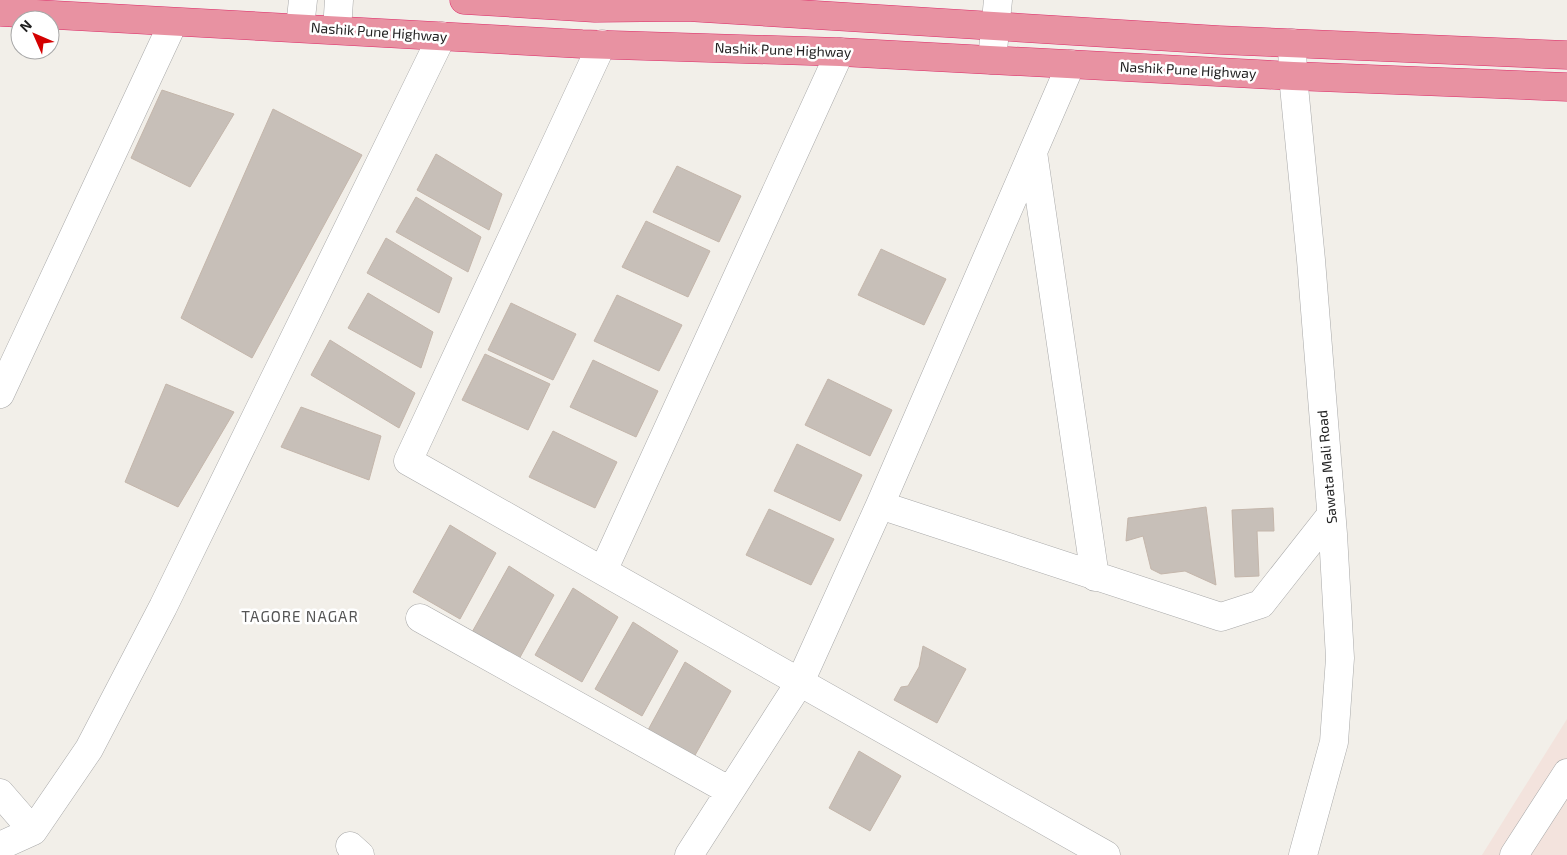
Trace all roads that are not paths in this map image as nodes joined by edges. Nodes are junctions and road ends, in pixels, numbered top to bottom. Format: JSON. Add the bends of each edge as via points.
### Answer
{"nodes":[{"id":1,"x":303,"y":0,"type":"edge"},
{"id":2,"x":339,"y":0,"type":"edge"},
{"id":3,"x":464,"y":0,"type":"edge"},
{"id":4,"x":0,"y":12,"type":"edge"},
{"id":5,"x":997,"y":13,"type":"edge"},
{"id":6,"x":173,"y":23,"type":"junction"},
{"id":7,"x":300,"y":27,"type":"junction"},
{"id":8,"x":337,"y":30,"type":"junction"},
{"id":9,"x":442,"y":36,"type":"junction"},
{"id":10,"x":1292,"y":43,"type":"junction"},
{"id":11,"x":602,"y":44,"type":"junction"},
{"id":12,"x":840,"y":52,"type":"junction"},
{"id":13,"x":1567,"y":54,"type":"edge"},
{"id":14,"x":992,"y":60,"type":"junction"},
{"id":15,"x":1071,"y":64,"type":"junction"},
{"id":16,"x":1293,"y":76,"type":"junction"},
{"id":17,"x":1567,"y":88,"type":"edge"},
{"id":18,"x":1033,"y":152,"type":"junction"},
{"id":19,"x":0,"y":394,"type":"edge"},
{"id":20,"x":880,"y":505,"type":"junction"},
{"id":21,"x":1331,"y":515,"type":"junction"},
{"id":22,"x":603,"y":570,"type":"junction"},
{"id":23,"x":1096,"y":577,"type":"junction"},
{"id":24,"x":420,"y":618,"type":"dead end"},
{"id":25,"x":800,"y":682,"type":"junction"},
{"id":26,"x":1567,"y":773,"type":"edge"},
{"id":27,"x":730,"y":792,"type":"junction"},
{"id":28,"x":0,"y":793,"type":"edge"},
{"id":29,"x":33,"y":831,"type":"junction"},
{"id":30,"x":0,"y":846,"type":"edge"},
{"id":31,"x":689,"y":855,"type":"edge"},
{"id":32,"x":1106,"y":855,"type":"edge"},
{"id":33,"x":1303,"y":855,"type":"edge"},
{"id":34,"x":1514,"y":855,"type":"edge"}],
"edges":[{"from":1,"to":7,"type":"street"},
{"from":2,"to":8,"type":"street"},
{"from":3,"to":5,"type":"highway","via":[[595,8]]},
{"from":4,"to":6,"type":"highway","name":"Nashik Pune Highway"},
{"from":5,"to":10,"type":"highway"},
{"from":5,"to":14,"type":"street"},
{"from":6,"to":7,"type":"highway","name":"Nashik Pune Highway"},
{"from":6,"to":19,"type":"street"},
{"from":7,"to":8,"type":"highway","name":"Nashik Pune Highway"},
{"from":8,"to":9,"type":"highway","name":"Nashik Pune Highway"},
{"from":9,"to":11,"type":"highway","name":"Nashik Pune Highway"},
{"from":9,"to":29,"type":"street","via":[[153,625],[89,749]]},
{"from":10,"to":13,"type":"highway"},
{"from":10,"to":16,"type":"street","name":"Sawata Mali Road"},
{"from":11,"to":12,"type":"highway","name":"Nashik Pune Highway"},
{"from":11,"to":22,"type":"street","via":[[408,461]]},
{"from":12,"to":14,"type":"highway","name":"Nashik Pune Highway"},
{"from":12,"to":22,"type":"street"},
{"from":14,"to":15,"type":"highway","name":"Nashik Pune Highway"},
{"from":15,"to":16,"type":"highway","name":"Nashik Pune Highway"},
{"from":15,"to":18,"type":"street"},
{"from":16,"to":17,"type":"highway","name":"Nashik Pune Highway"},
{"from":16,"to":21,"type":"street","name":"Sawata Mali Road"},
{"from":18,"to":20,"type":"street"},
{"from":18,"to":23,"type":"street"},
{"from":20,"to":23,"type":"street"},
{"from":20,"to":25,"type":"street"},
{"from":21,"to":23,"type":"street","via":[[1261,604],[1220,618]]},
{"from":21,"to":33,"type":"street","name":"Sawata Mali Road","via":[[1340,658],[1334,742]]},
{"from":22,"to":25,"type":"street"},
{"from":24,"to":27,"type":"street"},
{"from":25,"to":27,"type":"street"},
{"from":25,"to":32,"type":"street"},
{"from":26,"to":34,"type":"street"},
{"from":27,"to":31,"type":"street"},
{"from":28,"to":29,"type":"street"},
{"from":29,"to":30,"type":"street"}]}
